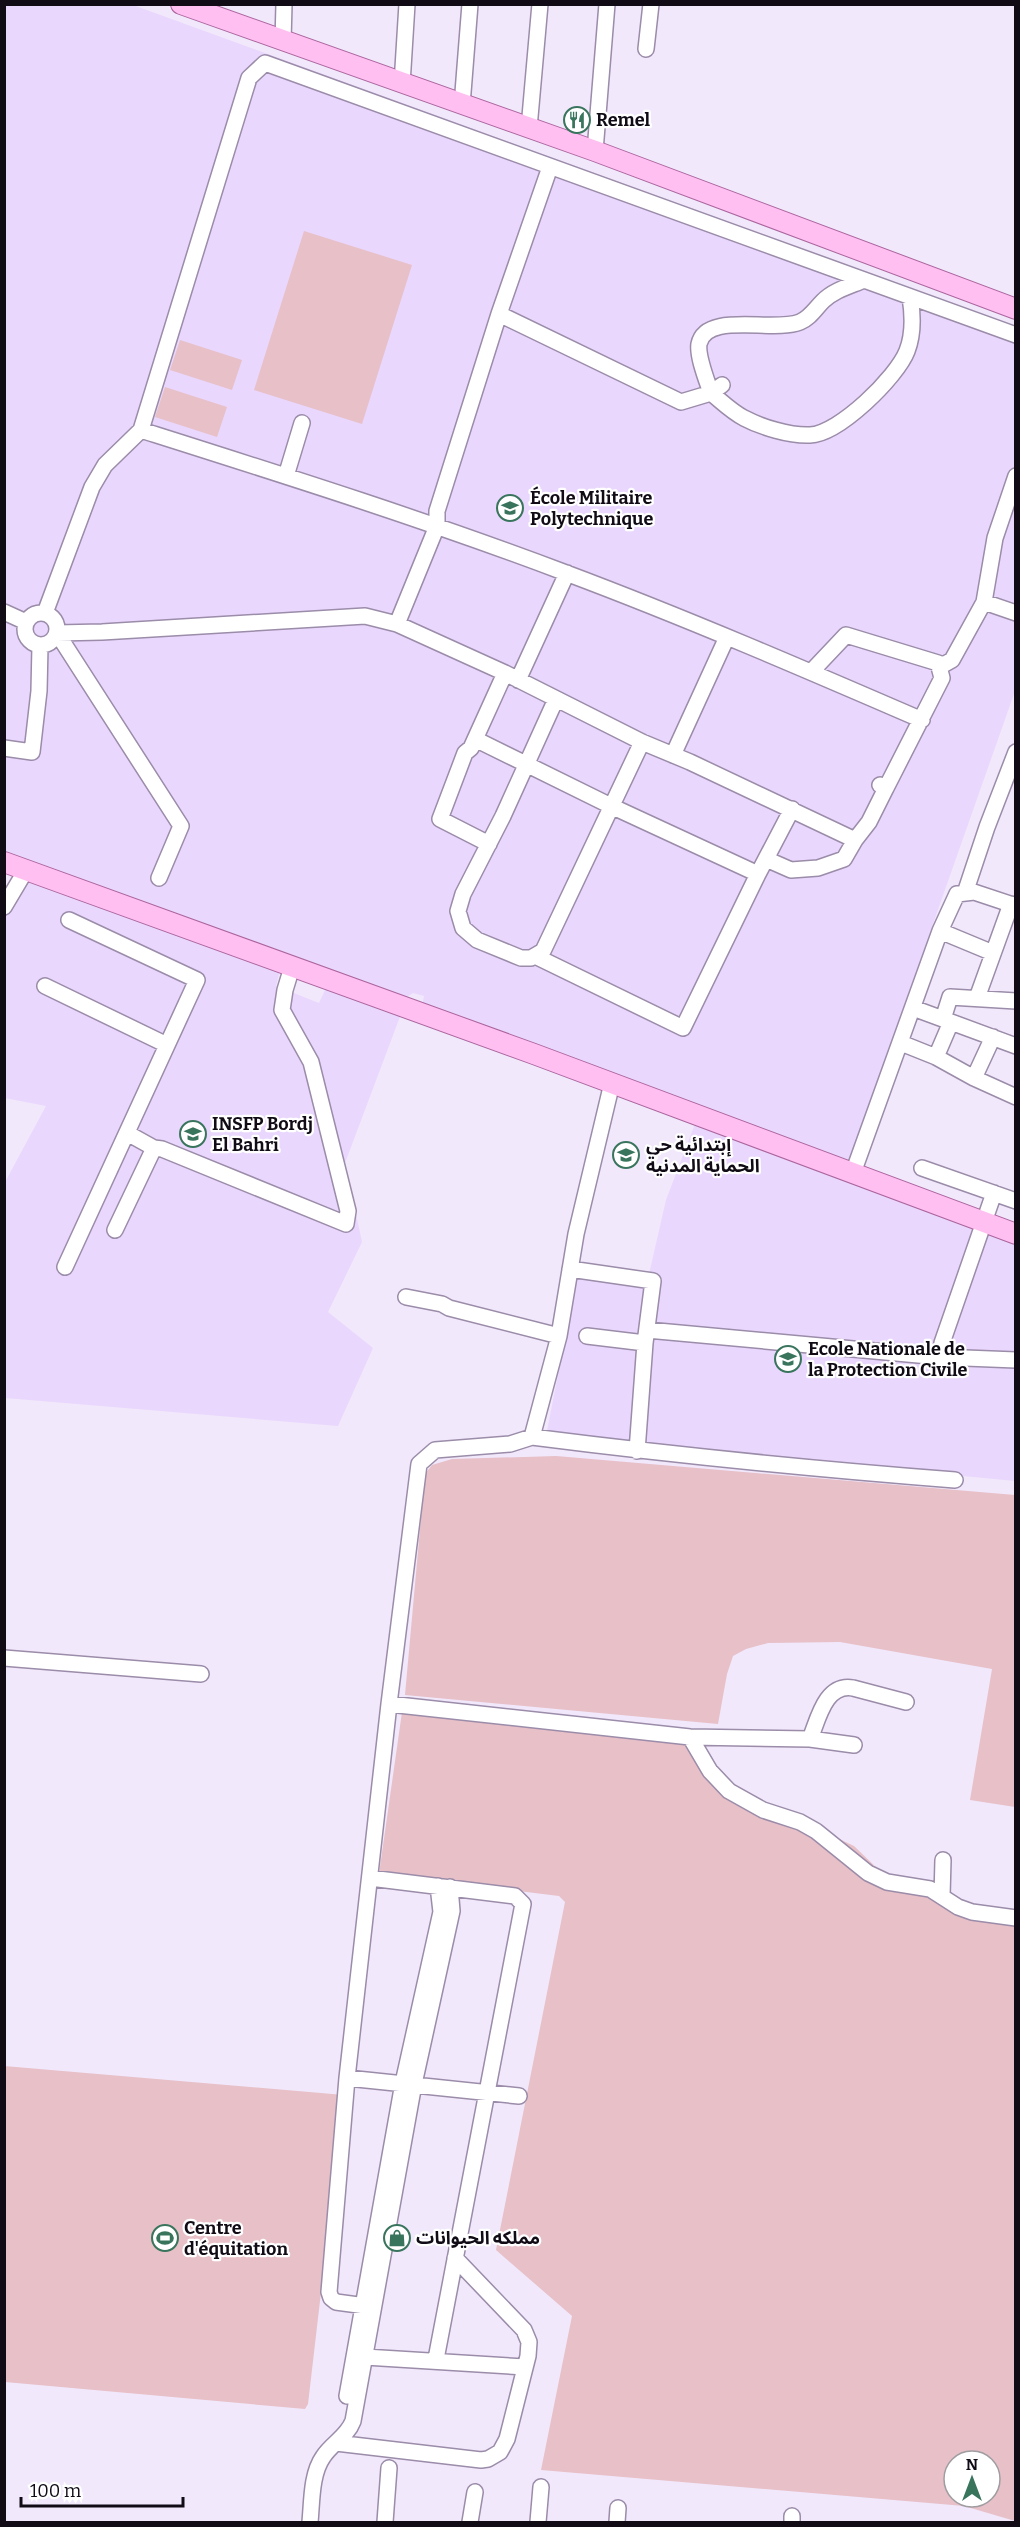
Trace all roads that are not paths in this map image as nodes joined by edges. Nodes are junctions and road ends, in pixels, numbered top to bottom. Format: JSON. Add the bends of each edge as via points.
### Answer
{"nodes":[{"id":1,"x":284,"y":4,"type":"edge"},
{"id":2,"x":407,"y":4,"type":"edge"},
{"id":3,"x":470,"y":4,"type":"edge"},
{"id":4,"x":540,"y":4,"type":"edge"},
{"id":5,"x":607,"y":4,"type":"edge"},
{"id":6,"x":651,"y":4,"type":"edge"},
{"id":7,"x":192,"y":6,"type":"edge"},
{"id":8,"x":283,"y":41,"type":"junction"},
{"id":9,"x":646,"y":49,"type":"dead end"},
{"id":10,"x":402,"y":84,"type":"junction"},
{"id":11,"x":462,"y":105,"type":"junction"},
{"id":12,"x":529,"y":128,"type":"junction"},
{"id":13,"x":595,"y":151,"type":"junction"},
{"id":14,"x":550,"y":166,"type":"junction"},
{"id":15,"x":864,"y":280,"type":"junction"},
{"id":16,"x":910,"y":297,"type":"junction"},
{"id":17,"x":1016,"y":309,"type":"edge"},
{"id":18,"x":499,"y":314,"type":"junction"},
{"id":19,"x":1016,"y":335,"type":"edge"},
{"id":20,"x":716,"y":389,"type":"junction"},
{"id":21,"x":302,"y":423,"type":"dead end"},
{"id":22,"x":141,"y":430,"type":"junction"},
{"id":23,"x":286,"y":476,"type":"junction"},
{"id":24,"x":1016,"y":476,"type":"edge"},
{"id":25,"x":437,"y":526,"type":"junction"},
{"id":26,"x":567,"y":573,"type":"junction"},
{"id":27,"x":984,"y":602,"type":"junction"},
{"id":28,"x":4,"y":612,"type":"edge"},
{"id":29,"x":45,"y":613,"type":"junction"},
{"id":30,"x":1016,"y":613,"type":"edge"},
{"id":31,"x":26,"y":622,"type":"junction"},
{"id":32,"x":397,"y":624,"type":"junction"},
{"id":33,"x":57,"y":633,"type":"junction"},
{"id":34,"x":727,"y":637,"type":"junction"},
{"id":35,"x":40,"y":646,"type":"junction"},
{"id":36,"x":938,"y":663,"type":"junction"},
{"id":37,"x":811,"y":672,"type":"junction"},
{"id":38,"x":512,"y":676,"type":"junction"},
{"id":39,"x":556,"y":699,"type":"junction"},
{"id":40,"x":922,"y":720,"type":"junction"},
{"id":41,"x":475,"y":739,"type":"junction"},
{"id":42,"x":642,"y":742,"type":"junction"},
{"id":43,"x":4,"y":748,"type":"edge"},
{"id":44,"x":1016,"y":752,"type":"edge"},
{"id":45,"x":673,"y":755,"type":"junction"},
{"id":46,"x":527,"y":765,"type":"junction"},
{"id":47,"x":611,"y":806,"type":"junction"},
{"id":48,"x":792,"y":809,"type":"junction"},
{"id":49,"x":855,"y":840,"type":"junction"},
{"id":50,"x":489,"y":844,"type":"junction"},
{"id":51,"x":766,"y":859,"type":"junction"},
{"id":52,"x":4,"y":862,"type":"edge"},
{"id":53,"x":26,"y":870,"type":"junction"},
{"id":54,"x":758,"y":874,"type":"junction"},
{"id":55,"x":159,"y":878,"type":"dead end"},
{"id":56,"x":965,"y":893,"type":"junction"},
{"id":57,"x":1013,"y":905,"type":"edge"},
{"id":58,"x":4,"y":907,"type":"edge"},
{"id":59,"x":69,"y":920,"type":"dead end"},
{"id":60,"x":940,"y":931,"type":"junction"},
{"id":61,"x":993,"y":952,"type":"junction"},
{"id":62,"x":535,"y":956,"type":"junction"},
{"id":63,"x":292,"y":967,"type":"junction"},
{"id":64,"x":45,"y":986,"type":"dead end"},
{"id":65,"x":977,"y":998,"type":"junction"},
{"id":66,"x":1016,"y":1001,"type":"edge"},
{"id":67,"x":913,"y":1008,"type":"junction"},
{"id":68,"x":947,"y":1020,"type":"junction"},
{"id":69,"x":993,"y":1037,"type":"junction"},
{"id":70,"x":901,"y":1043,"type":"junction"},
{"id":71,"x":166,"y":1045,"type":"junction"},
{"id":72,"x":1016,"y":1046,"type":"edge"},
{"id":73,"x":936,"y":1057,"type":"junction"},
{"id":74,"x":974,"y":1078,"type":"junction"},
{"id":75,"x":612,"y":1083,"type":"junction"},
{"id":76,"x":1015,"y":1094,"type":"edge"},
{"id":77,"x":127,"y":1133,"type":"junction"},
{"id":78,"x":154,"y":1148,"type":"junction"},
{"id":79,"x":922,"y":1168,"type":"dead end"},
{"id":80,"x":853,"y":1173,"type":"junction"},
{"id":81,"x":994,"y":1193,"type":"junction"},
{"id":82,"x":1016,"y":1201,"type":"edge"},
{"id":83,"x":984,"y":1222,"type":"junction"},
{"id":84,"x":115,"y":1230,"type":"dead end"},
{"id":85,"x":1016,"y":1234,"type":"edge"},
{"id":86,"x":65,"y":1267,"type":"dead end"},
{"id":87,"x":570,"y":1269,"type":"junction"},
{"id":88,"x":406,"y":1297,"type":"dead end"},
{"id":89,"x":559,"y":1336,"type":"junction"},
{"id":90,"x":587,"y":1336,"type":"dead end"},
{"id":91,"x":646,"y":1336,"type":"junction"},
{"id":92,"x":940,"y":1357,"type":"junction"},
{"id":93,"x":1016,"y":1360,"type":"edge"},
{"id":94,"x":532,"y":1437,"type":"junction"},
{"id":95,"x":637,"y":1451,"type":"junction"},
{"id":96,"x":956,"y":1480,"type":"dead end"},
{"id":97,"x":4,"y":1658,"type":"edge"},
{"id":98,"x":201,"y":1674,"type":"dead end"},
{"id":99,"x":906,"y":1702,"type":"dead end"},
{"id":100,"x":389,"y":1704,"type":"junction"},
{"id":101,"x":690,"y":1737,"type":"junction"},
{"id":102,"x":810,"y":1740,"type":"junction"},
{"id":103,"x":854,"y":1745,"type":"dead end"},
{"id":104,"x":943,"y":1860,"type":"dead end"},
{"id":105,"x":370,"y":1878,"type":"junction"},
{"id":106,"x":444,"y":1887,"type":"junction"},
{"id":107,"x":942,"y":1896,"type":"junction"},
{"id":108,"x":1016,"y":1918,"type":"edge"},
{"id":109,"x":347,"y":2078,"type":"junction"},
{"id":110,"x":408,"y":2083,"type":"junction"},
{"id":111,"x":485,"y":2092,"type":"junction"},
{"id":112,"x":519,"y":2096,"type":"dead end"},
{"id":113,"x":455,"y":2258,"type":"junction"},
{"id":114,"x":368,"y":2306,"type":"junction"},
{"id":115,"x":365,"y":2357,"type":"junction"},
{"id":116,"x":436,"y":2360,"type":"junction"},
{"id":117,"x":525,"y":2367,"type":"junction"},
{"id":118,"x":336,"y":2443,"type":"junction"},
{"id":119,"x":389,"y":2468,"type":"dead end"},
{"id":120,"x":541,"y":2487,"type":"dead end"},
{"id":121,"x":475,"y":2492,"type":"dead end"},
{"id":122,"x":310,"y":2523,"type":"edge"},
{"id":123,"x":385,"y":2523,"type":"edge"},
{"id":124,"x":470,"y":2523,"type":"edge"},
{"id":125,"x":538,"y":2523,"type":"edge"}],
"edges":[{"from":1,"to":8,"type":"street"},
{"from":2,"to":10,"type":"street"},
{"from":3,"to":11,"type":"street"},
{"from":4,"to":12,"type":"street"},
{"from":5,"to":13,"type":"street"},
{"from":6,"to":9,"type":"street"},
{"from":7,"to":8,"type":"main road"},
{"from":8,"to":10,"type":"main road"},
{"from":10,"to":11,"type":"main road"},
{"from":11,"to":12,"type":"main road"},
{"from":12,"to":13,"type":"main road"},
{"from":13,"to":17,"type":"main road"},
{"from":14,"to":15,"type":"street"},
{"from":14,"to":18,"type":"street"},
{"from":14,"to":22,"type":"street","via":[[265,63],[249,78]]},
{"from":15,"to":16,"type":"street"},
{"from":15,"to":20,"type":"street","via":[[837,291],[800,322],[781,327],[716,326],[704,333],[699,345]]},
{"from":16,"to":19,"type":"street"},
{"from":16,"to":20,"type":"street","via":[[913,318],[907,352],[860,408],[832,428],[811,436],[757,424],[742,417]]},
{"from":18,"to":20,"type":"street","via":[[681,402]]},
{"from":18,"to":25,"type":"street","via":[[437,511]]},
{"from":21,"to":23,"type":"street"},
{"from":22,"to":23,"type":"street"},
{"from":22,"to":29,"type":"street","via":[[105,465],[92,487]]},
{"from":23,"to":25,"type":"street"},
{"from":24,"to":27,"type":"street","via":[[995,537]]},
{"from":25,"to":26,"type":"street"},
{"from":25,"to":32,"type":"street"},
{"from":26,"to":34,"type":"street"},
{"from":26,"to":38,"type":"street"},
{"from":27,"to":30,"type":"street"},
{"from":27,"to":36,"type":"street","via":[[952,660],[944,665]]},
{"from":28,"to":31,"type":"street"},
{"from":29,"to":31,"type":"street","via":[[34,614]]},
{"from":29,"to":33,"type":"street","via":[[55,620]]},
{"from":31,"to":35,"type":"street","via":[[26,637]]},
{"from":32,"to":33,"type":"street","via":[[365,616]]},
{"from":32,"to":38,"type":"street"},
{"from":33,"to":35,"type":"street","via":[[50,644]]},
{"from":33,"to":55,"type":"street","via":[[181,826]]},
{"from":34,"to":37,"type":"street"},
{"from":34,"to":45,"type":"street"},
{"from":35,"to":43,"type":"street","via":[[32,752]]},
{"from":36,"to":37,"type":"street","via":[[846,635]]},
{"from":36,"to":40,"type":"street","via":[[942,678]]},
{"from":37,"to":40,"type":"street"},
{"from":38,"to":39,"type":"street"},
{"from":38,"to":41,"type":"street"},
{"from":39,"to":42,"type":"street"},
{"from":39,"to":46,"type":"street"},
{"from":40,"to":49,"type":"street","via":[[883,786],[869,822]]},
{"from":41,"to":46,"type":"street"},
{"from":41,"to":50,"type":"street","via":[[465,753],[438,818]]},
{"from":42,"to":45,"type":"street"},
{"from":42,"to":47,"type":"street"},
{"from":44,"to":56,"type":"street"},
{"from":45,"to":48,"type":"street"},
{"from":46,"to":47,"type":"street"},
{"from":46,"to":50,"type":"street"},
{"from":47,"to":54,"type":"street"},
{"from":47,"to":62,"type":"street","via":[[548,943]]},
{"from":48,"to":49,"type":"street"},
{"from":48,"to":51,"type":"street"},
{"from":49,"to":51,"type":"street","via":[[844,859],[819,868],[791,870]]},
{"from":50,"to":62,"type":"street","via":[[459,902],[459,920],[477,940],[516,957]]},
{"from":51,"to":54,"type":"street"},
{"from":52,"to":53,"type":"main road"},
{"from":53,"to":58,"type":"street"},
{"from":53,"to":63,"type":"main road"},
{"from":54,"to":62,"type":"street","via":[[684,1028]]},
{"from":56,"to":57,"type":"street","via":[[974,892]]},
{"from":56,"to":60,"type":"street","via":[[957,894]]},
{"from":57,"to":61,"type":"street"},
{"from":59,"to":71,"type":"street","via":[[197,980]]},
{"from":60,"to":61,"type":"street"},
{"from":60,"to":67,"type":"street"},
{"from":61,"to":65,"type":"street"},
{"from":63,"to":75,"type":"main road"},
{"from":63,"to":78,"type":"street","via":[[282,1010],[311,1062],[348,1211],[346,1224]]},
{"from":64,"to":71,"type":"street"},
{"from":65,"to":66,"type":"street"},
{"from":65,"to":68,"type":"street","via":[[950,997]]},
{"from":67,"to":68,"type":"street"},
{"from":67,"to":70,"type":"street"},
{"from":68,"to":69,"type":"street"},
{"from":68,"to":73,"type":"street"},
{"from":69,"to":72,"type":"street"},
{"from":69,"to":74,"type":"street"},
{"from":70,"to":73,"type":"street"},
{"from":70,"to":80,"type":"street"},
{"from":71,"to":77,"type":"street"},
{"from":73,"to":74,"type":"street"},
{"from":74,"to":76,"type":"street"},
{"from":75,"to":80,"type":"main road"},
{"from":75,"to":87,"type":"street"},
{"from":77,"to":78,"type":"street"},
{"from":77,"to":86,"type":"street"},
{"from":78,"to":84,"type":"street"},
{"from":79,"to":81,"type":"street"},
{"from":80,"to":83,"type":"main road"},
{"from":81,"to":82,"type":"street"},
{"from":81,"to":83,"type":"street"},
{"from":83,"to":85,"type":"main road"},
{"from":83,"to":92,"type":"street"},
{"from":87,"to":89,"type":"street"},
{"from":87,"to":91,"type":"street","via":[[653,1281]]},
{"from":88,"to":89,"type":"street"},
{"from":89,"to":94,"type":"street"},
{"from":90,"to":91,"type":"street"},
{"from":91,"to":92,"type":"street"},
{"from":91,"to":95,"type":"street"},
{"from":92,"to":93,"type":"street"},
{"from":94,"to":95,"type":"street"},
{"from":94,"to":100,"type":"street","via":[[510,1444],[435,1450],[419,1464]]},
{"from":95,"to":96,"type":"street"},
{"from":97,"to":98,"type":"street"},
{"from":99,"to":102,"type":"street","via":[[845,1686],[830,1694]]},
{"from":100,"to":101,"type":"street"},
{"from":100,"to":105,"type":"street"},
{"from":101,"to":102,"type":"street"},
{"from":101,"to":107,"type":"street","via":[[710,1770],[729,1791],[763,1810],[816,1831],[868,1873],[887,1882],[930,1889]]},
{"from":102,"to":103,"type":"street"},
{"from":104,"to":107,"type":"street"},
{"from":105,"to":106,"type":"street"},
{"from":105,"to":109,"type":"street"},
{"from":106,"to":110,"type":"street"},
{"from":106,"to":111,"type":"street","via":[[515,1896],[523,1904]]},
{"from":107,"to":108,"type":"street","via":[[972,1912]]},
{"from":109,"to":110,"type":"street"},
{"from":109,"to":114,"type":"street","via":[[329,2295],[336,2302]]},
{"from":110,"to":111,"type":"street"},
{"from":110,"to":114,"type":"street"},
{"from":111,"to":112,"type":"street"},
{"from":111,"to":113,"type":"street"},
{"from":113,"to":116,"type":"street"},
{"from":113,"to":117,"type":"street","via":[[524,2330],[529,2342]]},
{"from":114,"to":115,"type":"street"},
{"from":114,"to":118,"type":"street"},
{"from":115,"to":116,"type":"street"},
{"from":115,"to":118,"type":"street","via":[[351,2427]]},
{"from":116,"to":117,"type":"street"},
{"from":117,"to":118,"type":"street","via":[[504,2446],[488,2459]]},
{"from":118,"to":122,"type":"street","via":[[317,2470]]},
{"from":119,"to":123,"type":"street"},
{"from":120,"to":125,"type":"street"},
{"from":121,"to":124,"type":"street"}]}
